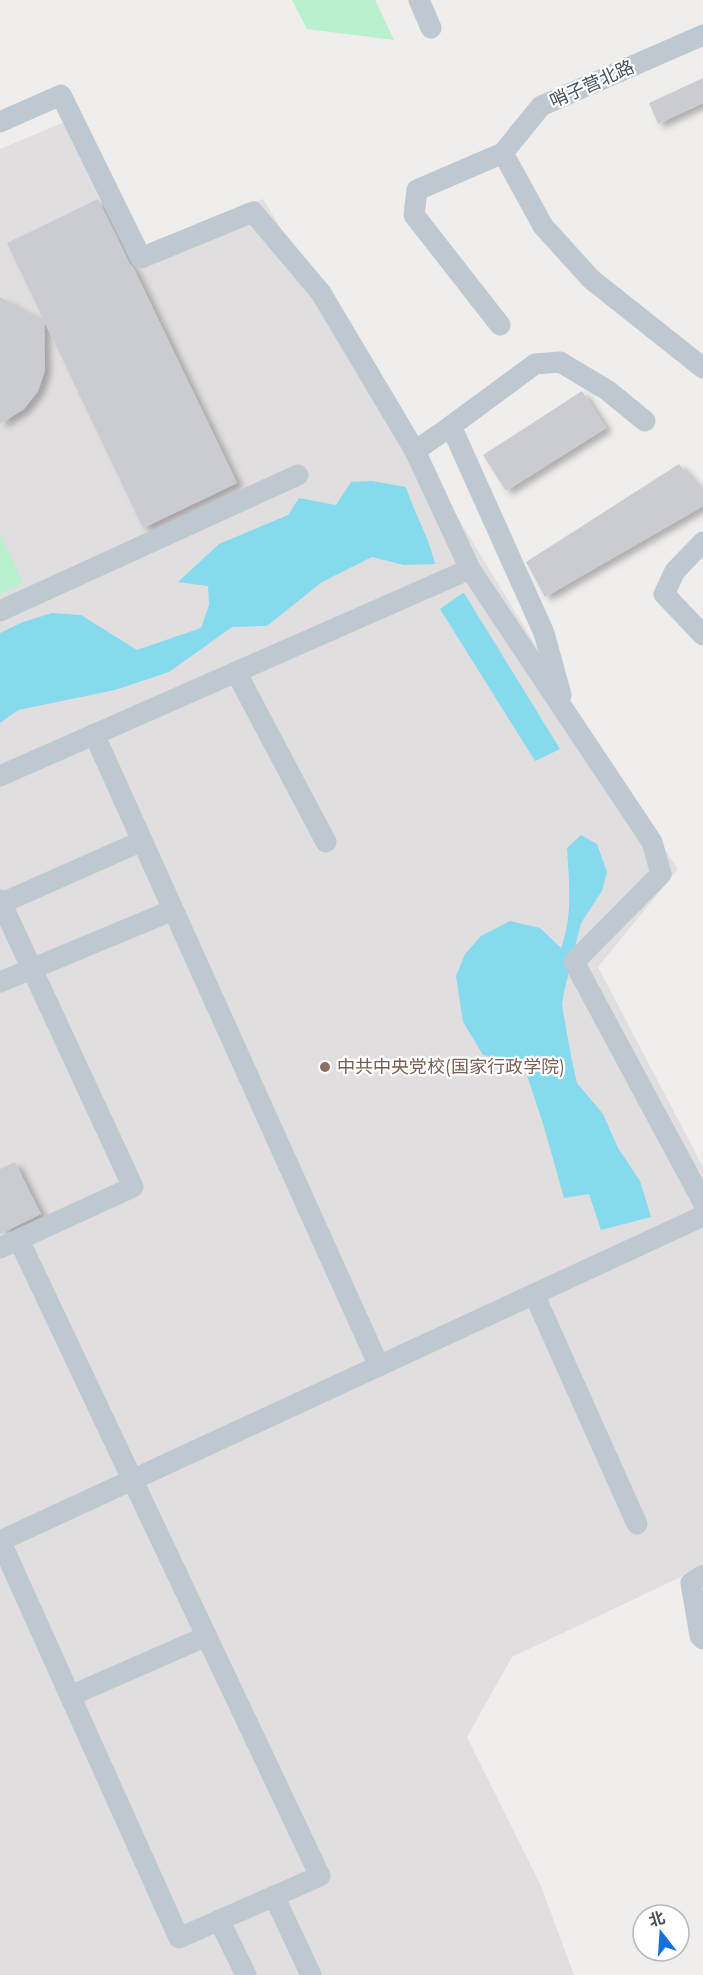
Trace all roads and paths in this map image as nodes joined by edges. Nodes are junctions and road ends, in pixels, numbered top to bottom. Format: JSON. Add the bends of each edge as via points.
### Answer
{"nodes":[{"id":1,"x":419,"y":0,"type":"edge"},
{"id":2,"x":431,"y":28,"type":"dead end"},
{"id":3,"x":703,"y":35,"type":"edge"},
{"id":4,"x":0,"y":122,"type":"edge"},
{"id":5,"x":502,"y":153,"type":"junction"},
{"id":6,"x":500,"y":325,"type":"dead end"},
{"id":7,"x":703,"y":368,"type":"edge"},
{"id":8,"x":645,"y":421,"type":"dead end"},
{"id":9,"x":451,"y":426,"type":"junction"},
{"id":10,"x":415,"y":451,"type":"junction"},
{"id":11,"x":298,"y":475,"type":"dead end"},
{"id":12,"x":703,"y":542,"type":"edge"},
{"id":13,"x":470,"y":569,"type":"junction"},
{"id":14,"x":0,"y":611,"type":"edge"},
{"id":15,"x":703,"y":635,"type":"edge"},
{"id":16,"x":236,"y":672,"type":"junction"},
{"id":17,"x":566,"y":714,"type":"junction"},
{"id":18,"x":94,"y":734,"type":"junction"},
{"id":19,"x":0,"y":776,"type":"edge"},
{"id":20,"x":142,"y":841,"type":"junction"},
{"id":21,"x":326,"y":842,"type":"dead end"},
{"id":22,"x":1,"y":903,"type":"edge"},
{"id":23,"x":173,"y":910,"type":"junction"},
{"id":24,"x":32,"y":969,"type":"junction"},
{"id":25,"x":0,"y":982,"type":"edge"},
{"id":26,"x":703,"y":1202,"type":"edge"},
{"id":27,"x":703,"y":1216,"type":"edge"},
{"id":28,"x":9,"y":1244,"type":"edge"},
{"id":29,"x":534,"y":1294,"type":"junction"},
{"id":30,"x":379,"y":1366,"type":"junction"},
{"id":31,"x":133,"y":1480,"type":"junction"},
{"id":32,"x":637,"y":1524,"type":"dead end"},
{"id":33,"x":0,"y":1541,"type":"edge"},
{"id":34,"x":697,"y":1579,"type":"edge"},
{"id":35,"x":207,"y":1636,"type":"junction"},
{"id":36,"x":703,"y":1639,"type":"edge"},
{"id":37,"x":70,"y":1696,"type":"junction"},
{"id":38,"x":274,"y":1896,"type":"junction"},
{"id":39,"x":219,"y":1920,"type":"junction"},
{"id":40,"x":246,"y":1975,"type":"edge"},
{"id":41,"x":311,"y":1975,"type":"edge"}],
"edges":[{"from":1,"to":2,"type":"street"},
{"from":3,"to":5,"type":"street","name":"哨子营北路","via":[[541,106]]},
{"from":4,"to":10,"type":"street","via":[[61,95],[141,258],[253,212],[321,293]]},
{"from":5,"to":6,"type":"street","name":"哨子营北路","via":[[417,190],[414,215]]},
{"from":5,"to":7,"type":"street","via":[[543,226],[591,279]]},
{"from":8,"to":9,"type":"street","via":[[607,390],[560,362],[535,364]]},
{"from":9,"to":10,"type":"street"},
{"from":9,"to":17,"type":"street","via":[[544,633]]},
{"from":10,"to":13,"type":"street"},
{"from":11,"to":14,"type":"street"},
{"from":12,"to":15,"type":"street","via":[[675,571],[664,594]]},
{"from":13,"to":16,"type":"street"},
{"from":13,"to":17,"type":"street"},
{"from":16,"to":18,"type":"street"},
{"from":16,"to":21,"type":"street"},
{"from":17,"to":26,"type":"street","via":[[652,842],[661,874],[574,962]]},
{"from":18,"to":19,"type":"street"},
{"from":18,"to":20,"type":"street"},
{"from":20,"to":22,"type":"street"},
{"from":20,"to":23,"type":"street"},
{"from":22,"to":24,"type":"street"},
{"from":23,"to":24,"type":"street"},
{"from":23,"to":30,"type":"street"},
{"from":24,"to":25,"type":"street"},
{"from":24,"to":28,"type":"street","via":[[133,1187]]},
{"from":27,"to":29,"type":"street"},
{"from":28,"to":31,"type":"street"},
{"from":29,"to":30,"type":"street"},
{"from":29,"to":32,"type":"street"},
{"from":30,"to":31,"type":"street"},
{"from":31,"to":33,"type":"street"},
{"from":31,"to":35,"type":"street"},
{"from":33,"to":37,"type":"street"},
{"from":34,"to":36,"type":"street"},
{"from":35,"to":37,"type":"street"},
{"from":35,"to":38,"type":"street","via":[[320,1875]]},
{"from":37,"to":39,"type":"street","via":[[179,1938]]},
{"from":38,"to":39,"type":"street"},
{"from":38,"to":41,"type":"street"},
{"from":39,"to":40,"type":"street"}]}
